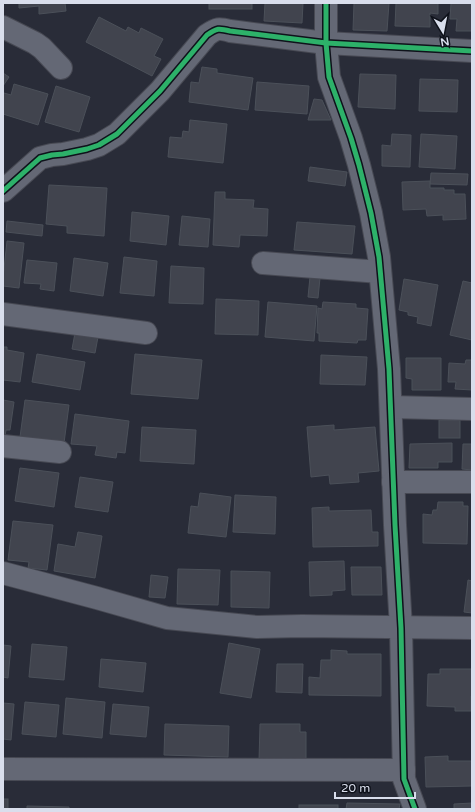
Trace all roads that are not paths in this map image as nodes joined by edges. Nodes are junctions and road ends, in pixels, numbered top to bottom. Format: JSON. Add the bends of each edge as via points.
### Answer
{"nodes":[{"id":1,"x":326,"y":3,"type":"edge"},
{"id":2,"x":3,"y":27,"type":"edge"},
{"id":3,"x":326,"y":43,"type":"junction"},
{"id":4,"x":472,"y":51,"type":"edge"},
{"id":5,"x":61,"y":68,"type":"dead end"},
{"id":6,"x":3,"y":191,"type":"edge"},
{"id":7,"x":263,"y":263,"type":"dead end"},
{"id":8,"x":380,"y":272,"type":"junction"},
{"id":9,"x":3,"y":314,"type":"edge"},
{"id":10,"x":146,"y":333,"type":"dead end"},
{"id":11,"x":391,"y":407,"type":"junction"},
{"id":12,"x":472,"y":409,"type":"edge"},
{"id":13,"x":3,"y":446,"type":"edge"},
{"id":14,"x":60,"y":452,"type":"dead end"},
{"id":15,"x":394,"y":482,"type":"junction"},
{"id":16,"x":472,"y":482,"type":"edge"},
{"id":17,"x":3,"y":573,"type":"edge"},
{"id":18,"x":401,"y":628,"type":"junction"},
{"id":19,"x":472,"y":628,"type":"edge"},
{"id":20,"x":3,"y":769,"type":"edge"},
{"id":21,"x":404,"y":770,"type":"junction"},
{"id":22,"x":415,"y":809,"type":"edge"}],
"edges":[{"from":1,"to":3,"type":"street"},
{"from":2,"to":5,"type":"street","via":[[35,43]]},
{"from":3,"to":4,"type":"street"},
{"from":3,"to":6,"type":"street","via":[[216,29],[207,35],[160,91],[117,134],[87,149],[40,158]]},
{"from":3,"to":8,"type":"street","via":[[329,78],[359,165],[371,212]]},
{"from":7,"to":8,"type":"street"},
{"from":8,"to":11,"type":"street"},
{"from":9,"to":10,"type":"street"},
{"from":11,"to":12,"type":"street"},
{"from":11,"to":15,"type":"street"},
{"from":13,"to":14,"type":"street"},
{"from":15,"to":16,"type":"street"},
{"from":15,"to":18,"type":"street"},
{"from":17,"to":18,"type":"street","via":[[168,618],[257,627]]},
{"from":18,"to":19,"type":"street"},
{"from":18,"to":21,"type":"street"},
{"from":20,"to":21,"type":"street"},
{"from":21,"to":22,"type":"street","via":[[404,779]]}]}
